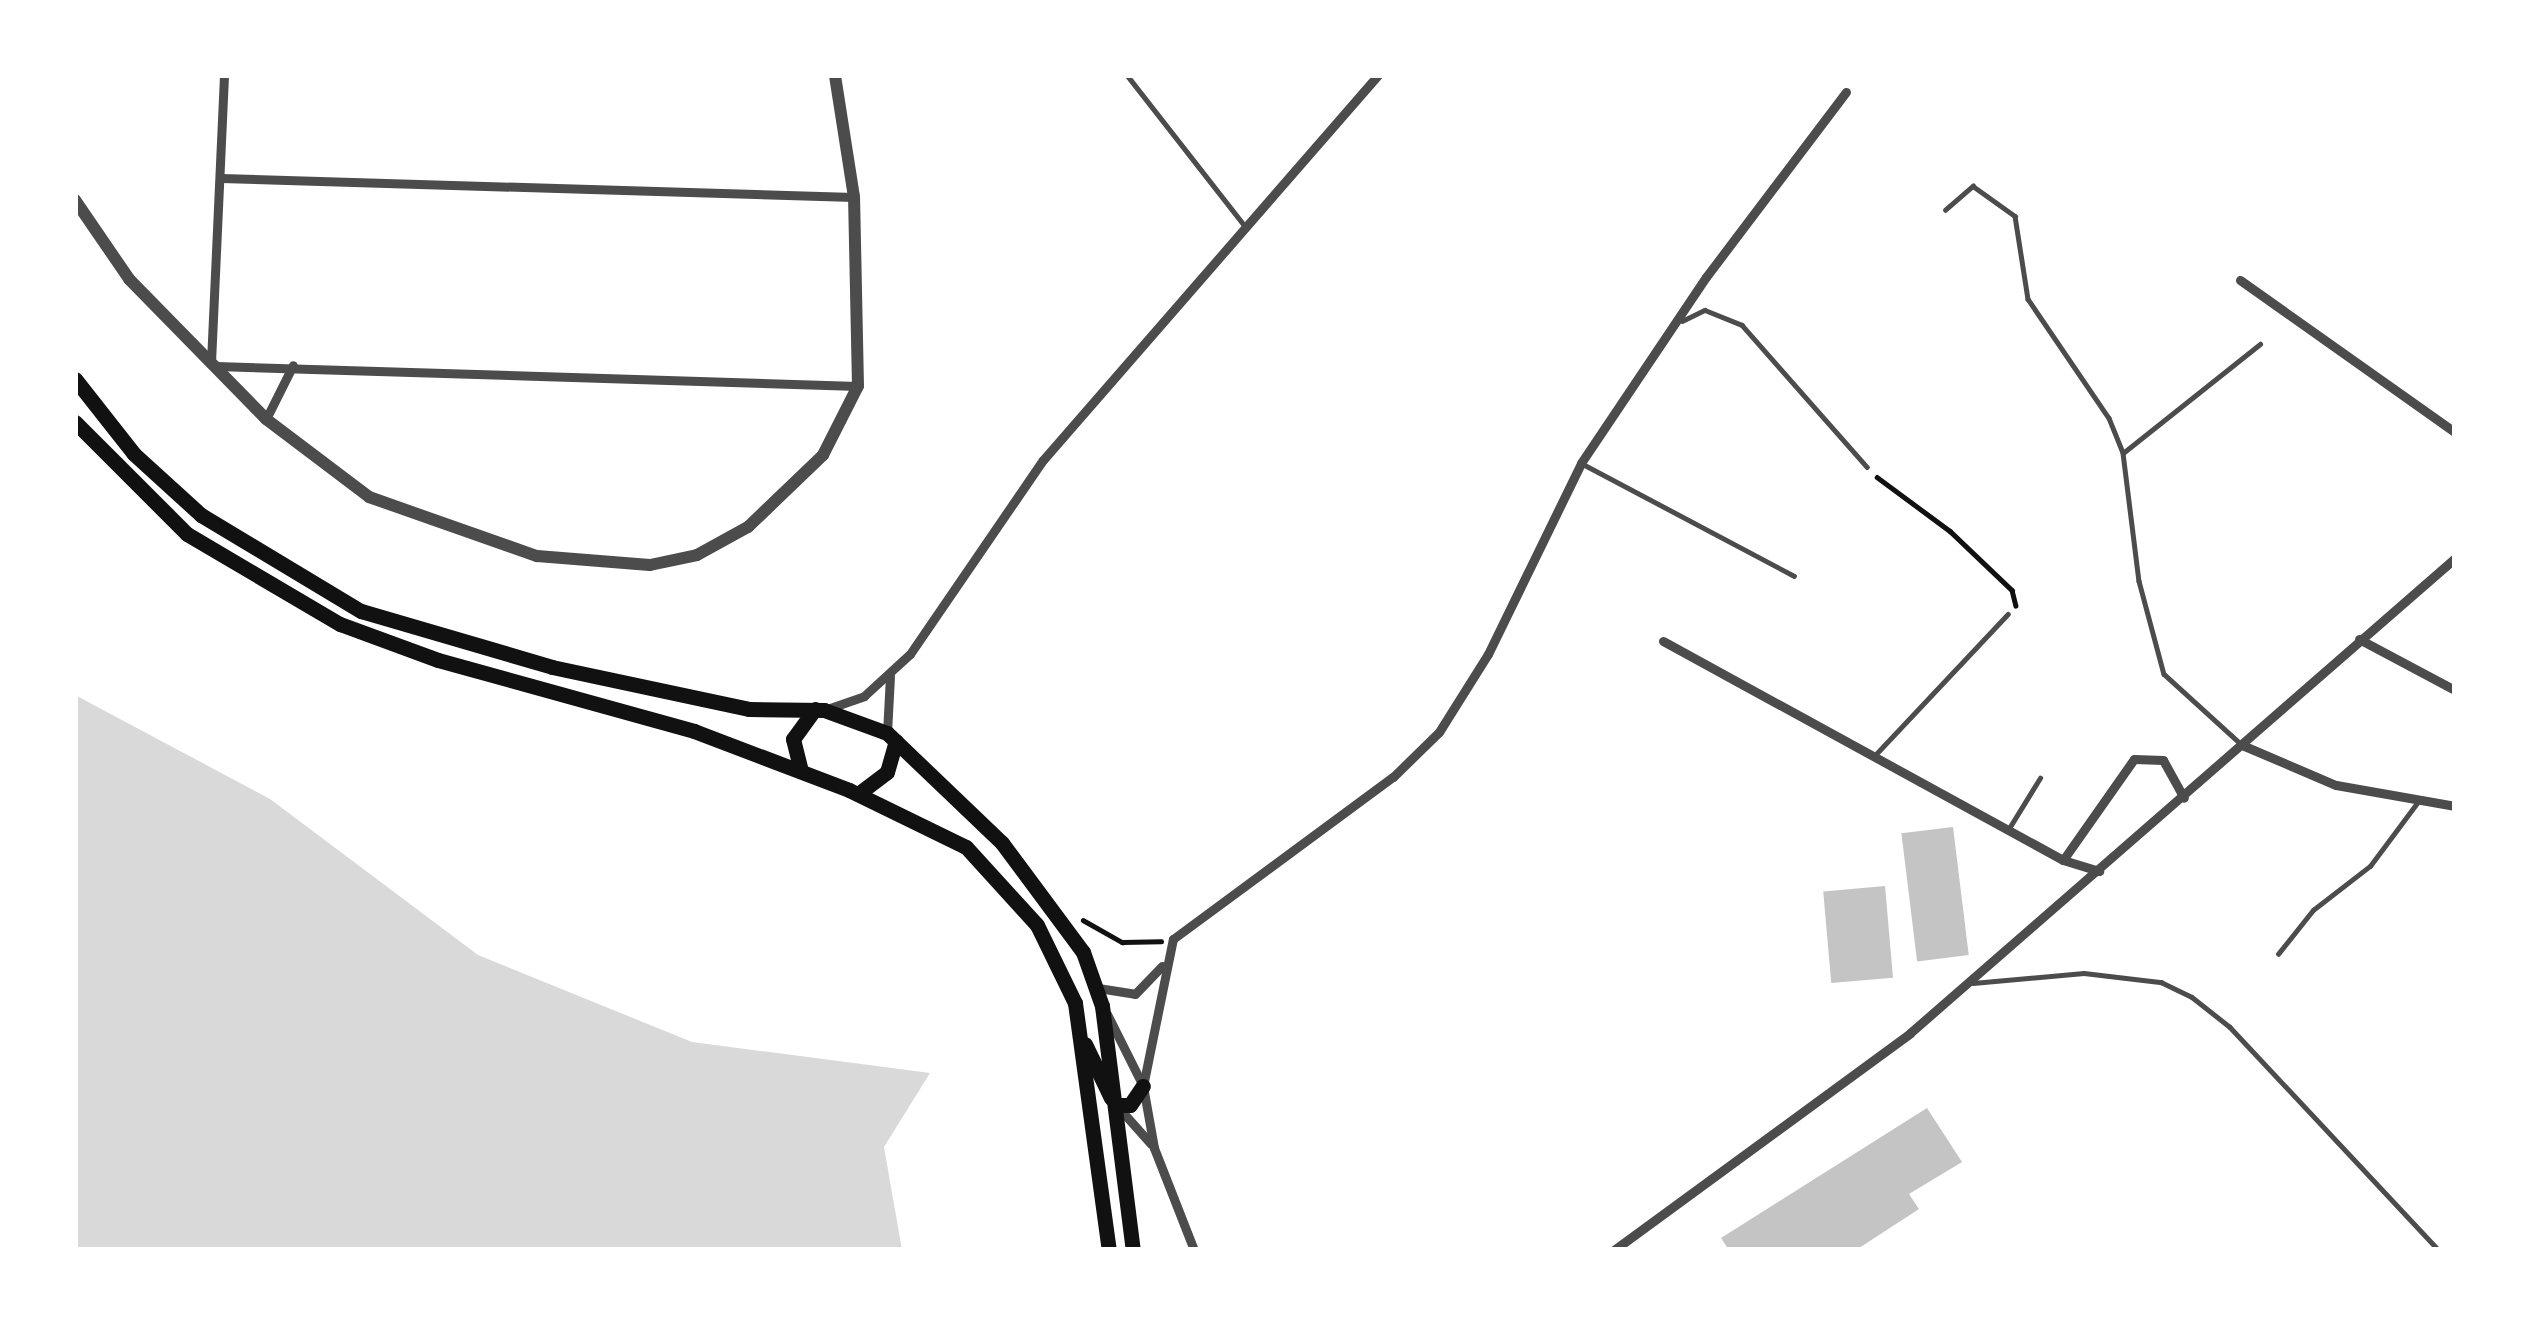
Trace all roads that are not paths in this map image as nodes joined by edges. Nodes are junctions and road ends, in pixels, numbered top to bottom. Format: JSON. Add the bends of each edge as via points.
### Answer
{"nodes":[{"id":1,"x":224,"y":75,"type":"edge"},
{"id":2,"x":835,"y":75,"type":"edge"},
{"id":3,"x":1127,"y":75,"type":"edge"},
{"id":4,"x":1378,"y":75,"type":"edge"},
{"id":5,"x":1846,"y":92,"type":"dead end"},
{"id":6,"x":220,"y":178,"type":"junction"},
{"id":7,"x":854,"y":197,"type":"junction"},
{"id":8,"x":75,"y":200,"type":"edge"},
{"id":9,"x":1945,"y":210,"type":"dead end"},
{"id":10,"x":1245,"y":226,"type":"junction"},
{"id":11,"x":2240,"y":280,"type":"dead end"},
{"id":12,"x":1672,"y":328,"type":"junction"},
{"id":13,"x":2260,"y":344,"type":"dead end"},
{"id":14,"x":212,"y":364,"type":"junction"},
{"id":15,"x":293,"y":365,"type":"junction"},
{"id":16,"x":75,"y":379,"type":"edge"},
{"id":17,"x":858,"y":386,"type":"junction"},
{"id":18,"x":266,"y":419,"type":"junction"},
{"id":19,"x":75,"y":422,"type":"edge"},
{"id":20,"x":2455,"y":432,"type":"edge"},
{"id":21,"x":2123,"y":453,"type":"junction"},
{"id":22,"x":1581,"y":463,"type":"junction"},
{"id":23,"x":1868,"y":467,"type":"road end"},
{"id":24,"x":2455,"y":558,"type":"edge"},
{"id":25,"x":1793,"y":575,"type":"dead end"},
{"id":26,"x":2008,"y":614,"type":"road end"},
{"id":27,"x":2359,"y":639,"type":"junction"},
{"id":28,"x":1664,"y":641,"type":"dead end"},
{"id":29,"x":890,"y":676,"type":"junction"},
{"id":30,"x":2455,"y":690,"type":"edge"},
{"id":31,"x":820,"y":709,"type":"junction"},
{"id":32,"x":892,"y":737,"type":"junction"},
{"id":33,"x":2242,"y":745,"type":"junction"},
{"id":34,"x":1872,"y":758,"type":"junction"},
{"id":35,"x":801,"y":771,"type":"junction"},
{"id":36,"x":2040,"y":778,"type":"dead end"},
{"id":37,"x":858,"y":794,"type":"junction"},
{"id":38,"x":2185,"y":798,"type":"junction"},
{"id":39,"x":2420,"y":799,"type":"junction"},
{"id":40,"x":2455,"y":806,"type":"edge"},
{"id":41,"x":2008,"y":830,"type":"junction"},
{"id":42,"x":2063,"y":860,"type":"junction"},
{"id":43,"x":2099,"y":871,"type":"junction"},
{"id":44,"x":2278,"y":954,"type":"dead end"},
{"id":45,"x":1162,"y":966,"type":"junction"},
{"id":46,"x":1967,"y":984,"type":"junction"},
{"id":47,"x":1095,"y":986,"type":"junction"},
{"id":48,"x":1102,"y":1006,"type":"junction"},
{"id":49,"x":1082,"y":1039,"type":"junction"},
{"id":50,"x":1143,"y":1086,"type":"junction"},
{"id":51,"x":1117,"y":1105,"type":"junction"},
{"id":52,"x":1154,"y":1148,"type":"junction"},
{"id":53,"x":1109,"y":1250,"type":"edge"},
{"id":54,"x":1133,"y":1250,"type":"edge"},
{"id":55,"x":1194,"y":1250,"type":"edge"},
{"id":56,"x":1614,"y":1250,"type":"edge"},
{"id":57,"x":2439,"y":1250,"type":"edge"}],
"edges":[{"from":1,"to":6,"type":"street"},
{"from":2,"to":7,"type":"street"},
{"from":3,"to":10,"type":"lane"},
{"from":4,"to":10,"type":"street"},
{"from":5,"to":12,"type":"street"},
{"from":6,"to":7,"type":"street"},
{"from":6,"to":14,"type":"street"},
{"from":7,"to":17,"type":"street"},
{"from":8,"to":14,"type":"street","via":[[129,279]]},
{"from":9,"to":21,"type":"lane","via":[[1973,186],[2015,216],[2028,299],[2109,418]]},
{"from":10,"to":29,"type":"street","via":[[1043,460],[967,578]]},
{"from":11,"to":20,"type":"street"},
{"from":12,"to":22,"type":"street"},
{"from":12,"to":23,"type":"lane","via":[[1705,310],[1742,325]]},
{"from":13,"to":21,"type":"lane"},
{"from":14,"to":15,"type":"street"},
{"from":14,"to":18,"type":"street"},
{"from":15,"to":17,"type":"street"},
{"from":15,"to":18,"type":"street"},
{"from":16,"to":31,"type":"main road","via":[[134,454],[201,515],[361,611],[718,704]]},
{"from":17,"to":18,"type":"street","via":[[823,455],[748,527],[697,555],[617,568],[537,556],[409,516],[336,474]]},
{"from":19,"to":35,"type":"main road","via":[[187,534],[323,616],[438,660],[647,717]]},
{"from":21,"to":33,"type":"lane","via":[[2139,581],[2164,674]]},
{"from":22,"to":25,"type":"lane"},
{"from":22,"to":45,"type":"street","via":[[1488,654],[1439,732],[1379,788],[1236,885],[1173,939]]},
{"from":24,"to":27,"type":"street"},
{"from":26,"to":34,"type":"lane"},
{"from":27,"to":30,"type":"street"},
{"from":27,"to":33,"type":"street"},
{"from":28,"to":34,"type":"street"},
{"from":29,"to":31,"type":"street"},
{"from":29,"to":32,"type":"street"},
{"from":31,"to":32,"type":"main road"},
{"from":31,"to":35,"type":"main road","via":[[793,739]]},
{"from":32,"to":37,"type":"main road","via":[[886,772]]},
{"from":32,"to":47,"type":"main road","via":[[944,782],[1050,903]]},
{"from":33,"to":38,"type":"street"},
{"from":33,"to":39,"type":"street","via":[[2336,785]]},
{"from":34,"to":41,"type":"street"},
{"from":35,"to":37,"type":"main road"},
{"from":36,"to":41,"type":"lane"},
{"from":37,"to":49,"type":"main road","via":[[932,827],[992,870],[1055,955]]},
{"from":38,"to":42,"type":"street","via":[[2163,760],[2134,759]]},
{"from":38,"to":43,"type":"street"},
{"from":39,"to":40,"type":"street"},
{"from":39,"to":44,"type":"lane","via":[[2370,866],[2313,910]]},
{"from":41,"to":42,"type":"street"},
{"from":42,"to":43,"type":"street"},
{"from":43,"to":46,"type":"street"},
{"from":45,"to":47,"type":"street","via":[[1135,994],[1121,998]]},
{"from":45,"to":50,"type":"street"},
{"from":46,"to":56,"type":"street","via":[[1779,1136]]},
{"from":46,"to":57,"type":"lane","via":[[2084,974],[2161,982],[2192,998],[2230,1027]]},
{"from":47,"to":48,"type":"main road"},
{"from":48,"to":50,"type":"street"},
{"from":48,"to":51,"type":"main road"},
{"from":49,"to":51,"type":"main road"},
{"from":49,"to":53,"type":"main road"},
{"from":50,"to":51,"type":"main road","via":[[1130,1105]]},
{"from":50,"to":52,"type":"street"},
{"from":51,"to":52,"type":"street"},
{"from":51,"to":54,"type":"main road"},
{"from":52,"to":55,"type":"street"}]}
